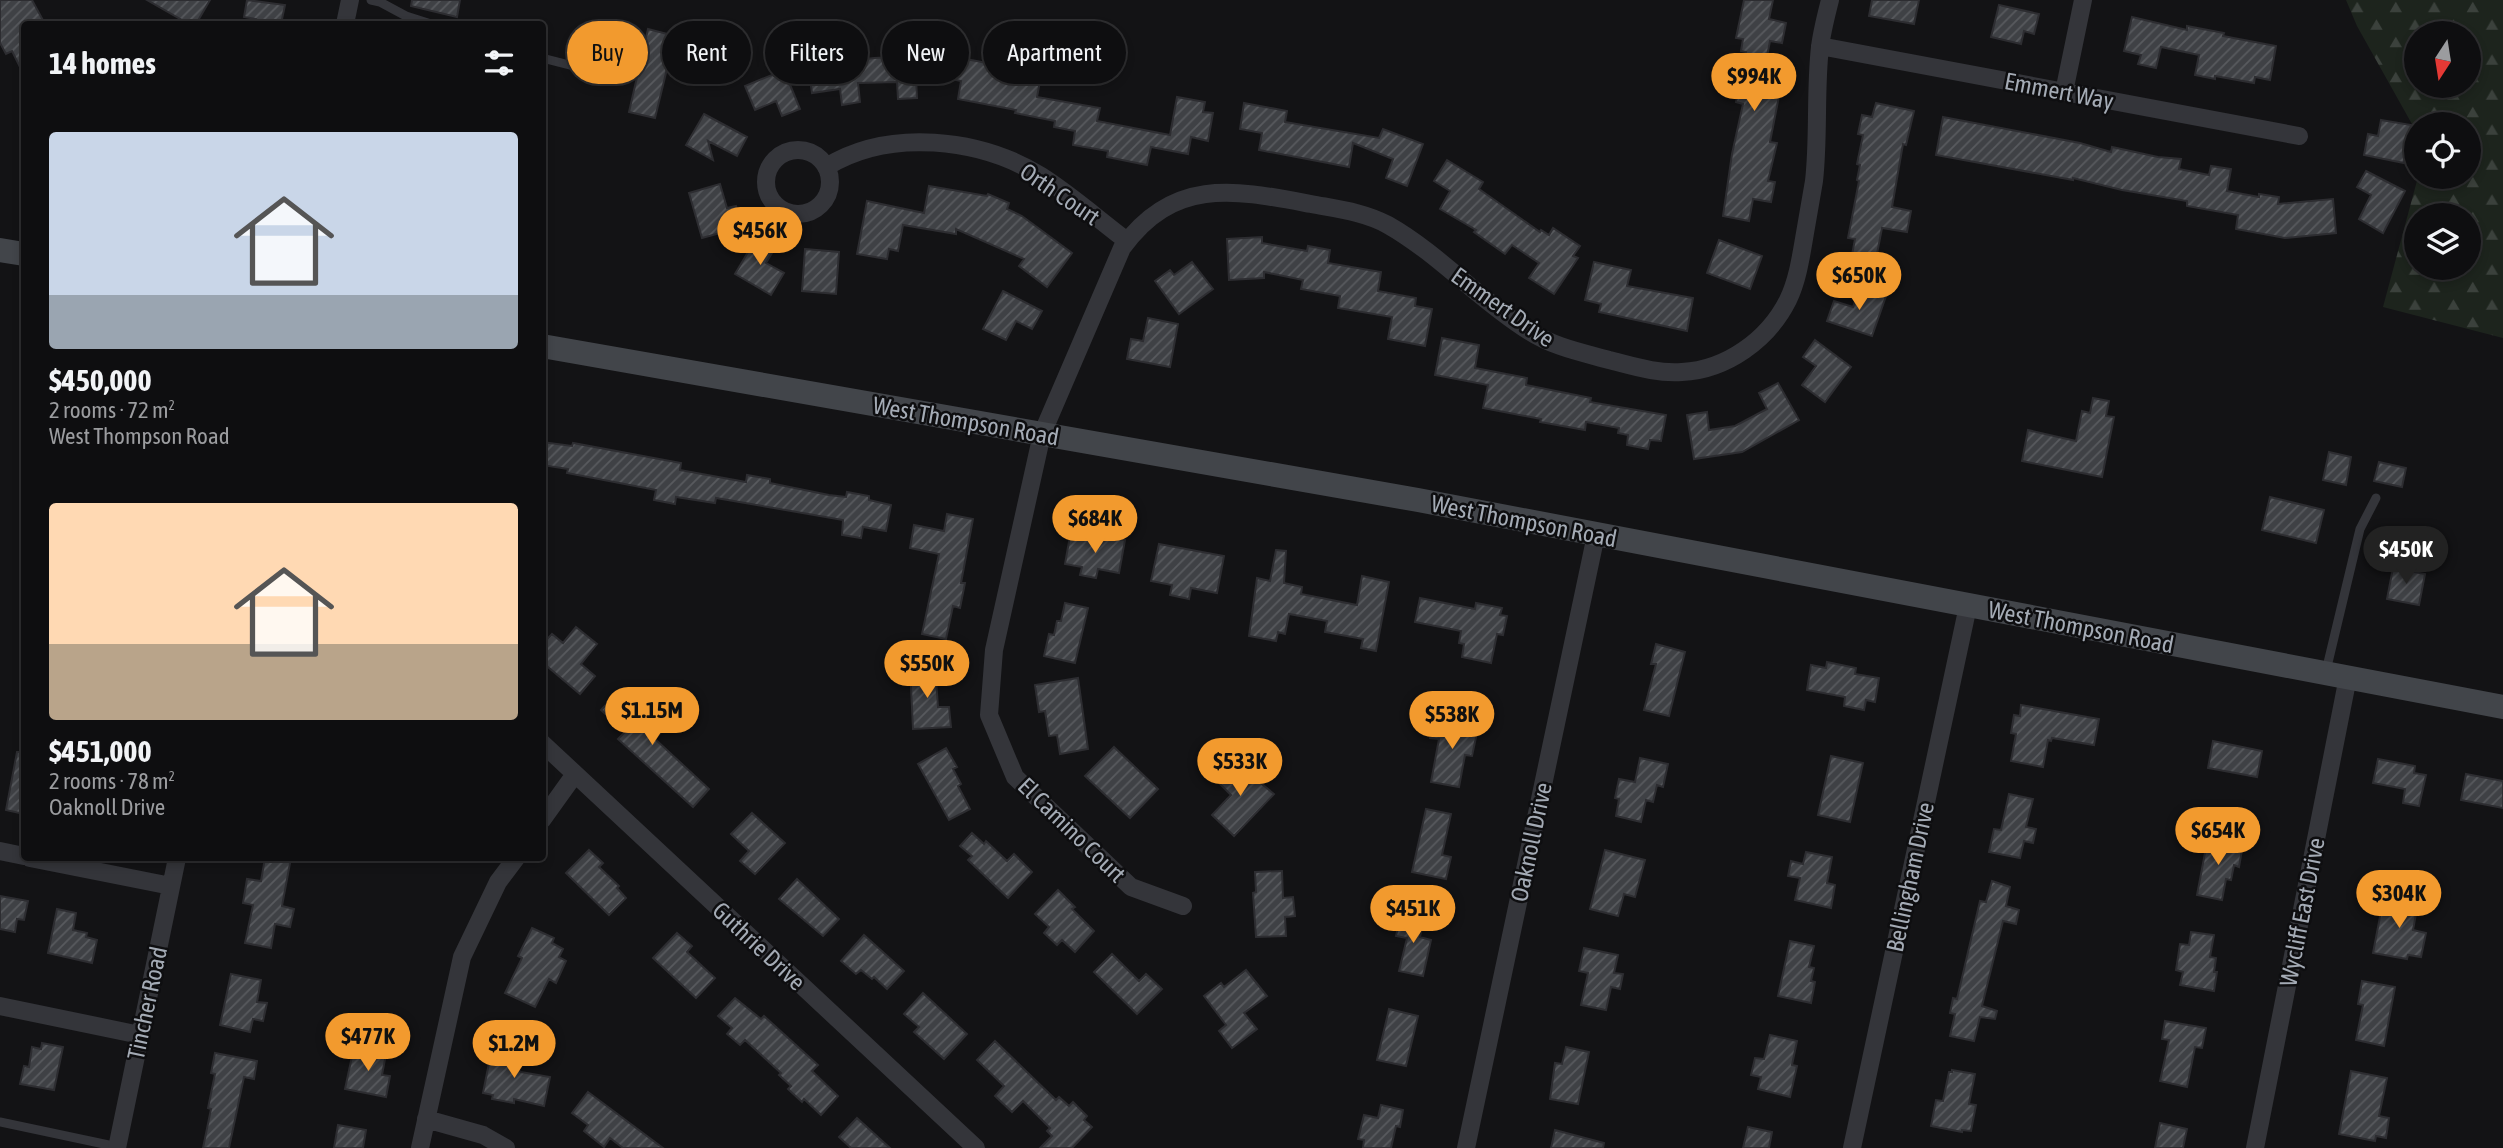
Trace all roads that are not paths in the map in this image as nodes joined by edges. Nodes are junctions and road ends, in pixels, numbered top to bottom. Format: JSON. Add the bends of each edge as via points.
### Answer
{"nodes":[{"id":1,"x":350,"y":0,"type":"edge"},
{"id":2,"x":371,"y":0,"type":"edge"},
{"id":3,"x":1829,"y":0,"type":"edge"},
{"id":4,"x":2083,"y":0,"type":"edge"},
{"id":5,"x":346,"y":21,"type":"edge"},
{"id":6,"x":422,"y":21,"type":"edge"},
{"id":7,"x":1820,"y":46,"type":"junction"},
{"id":8,"x":546,"y":59,"type":"edge"},
{"id":9,"x":567,"y":64,"type":"edge"},
{"id":10,"x":2064,"y":92,"type":"junction"},
{"id":11,"x":2299,"y":136,"type":"dead end"},
{"id":12,"x":826,"y":167,"type":"dead end"},
{"id":13,"x":1127,"y":241,"type":"junction"},
{"id":14,"x":0,"y":250,"type":"edge"},
{"id":15,"x":21,"y":254,"type":"edge"},
{"id":16,"x":546,"y":347,"type":"edge"},
{"id":17,"x":1042,"y":434,"type":"junction"},
{"id":18,"x":2376,"y":498,"type":"dead end"},
{"id":19,"x":1596,"y":535,"type":"junction"},
{"id":20,"x":1968,"y":606,"type":"junction"},
{"id":21,"x":2337,"y":675,"type":"junction"},
{"id":22,"x":2503,"y":707,"type":"edge"},
{"id":23,"x":546,"y":747,"type":"edge"},
{"id":24,"x":575,"y":774,"type":"junction"},
{"id":25,"x":546,"y":814,"type":"edge"},
{"id":26,"x":0,"y":851,"type":"edge"},
{"id":27,"x":21,"y":856,"type":"edge"},
{"id":28,"x":47,"y":861,"type":"edge"},
{"id":29,"x":176,"y":861,"type":"edge"},
{"id":30,"x":514,"y":861,"type":"edge"},
{"id":31,"x":171,"y":886,"type":"junction"},
{"id":32,"x":1183,"y":906,"type":"dead end"},
{"id":33,"x":0,"y":1006,"type":"edge"},
{"id":34,"x":140,"y":1035,"type":"junction"},
{"id":35,"x":426,"y":1119,"type":"junction"},
{"id":36,"x":0,"y":1122,"type":"edge"},
{"id":37,"x":117,"y":1147,"type":"edge"},
{"id":38,"x":420,"y":1148,"type":"edge"},
{"id":39,"x":506,"y":1148,"type":"edge"},
{"id":40,"x":976,"y":1148,"type":"edge"},
{"id":41,"x":1466,"y":1148,"type":"edge"},
{"id":42,"x":1852,"y":1148,"type":"edge"},
{"id":43,"x":2255,"y":1148,"type":"edge"}],
"edges":[{"from":1,"to":5,"type":"street"},
{"from":2,"to":6,"type":"lane"},
{"from":3,"to":7,"type":"street","name":"Emmert Drive"},
{"from":4,"to":10,"type":"street"},
{"from":7,"to":10,"type":"street","name":"Emmert Way"},
{"from":7,"to":13,"type":"street","name":"Emmert Drive","via":[[1814,179],[1795,283],[1780,314],[1761,337],[1730,359],[1706,368],[1655,371],[1559,347],[1527,330],[1403,235],[1354,212],[1250,192],[1208,193],[1156,213]]},
{"from":8,"to":9,"type":"lane"},
{"from":10,"to":11,"type":"street","name":"Emmert Way"},
{"from":12,"to":13,"type":"street","name":"Orth Court","via":[[860,152],[894,145],[954,144],[979,150],[1042,177]]},
{"from":13,"to":17,"type":"street","name":"Emmert Drive"},
{"from":14,"to":15,"type":"main road"},
{"from":16,"to":17,"type":"main road","name":"West Thompson Road"},
{"from":17,"to":19,"type":"main road","name":"West Thompson Road"},
{"from":17,"to":32,"type":"street","name":"El Camino Court","via":[[993,650],[989,715],[1015,777],[1130,887]]},
{"from":18,"to":21,"type":"lane","via":[[2360,529]]},
{"from":19,"to":20,"type":"main road","name":"West Thompson Road"},
{"from":19,"to":41,"type":"street","name":"Oaknoll Drive"},
{"from":20,"to":21,"type":"main road","name":"West Thompson Road"},
{"from":20,"to":42,"type":"street","name":"Bellingham Drive"},
{"from":21,"to":22,"type":"main road","name":"West Thompson Road"},
{"from":21,"to":43,"type":"street","name":"Wycliff East Drive"},
{"from":23,"to":24,"type":"street","name":"Guthrie Drive"},
{"from":24,"to":25,"type":"street"},
{"from":24,"to":40,"type":"street","name":"Guthrie Drive"},
{"from":26,"to":27,"type":"street"},
{"from":28,"to":31,"type":"street"},
{"from":29,"to":31,"type":"street","name":"Tincher Road"},
{"from":30,"to":35,"type":"street","via":[[498,882],[462,957]]},
{"from":31,"to":34,"type":"street","name":"Tincher Road"},
{"from":33,"to":34,"type":"street"},
{"from":34,"to":37,"type":"street","name":"Tincher Road"},
{"from":35,"to":38,"type":"street"},
{"from":35,"to":39,"type":"street","via":[[483,1135]]},
{"from":36,"to":37,"type":"lane"}]}
